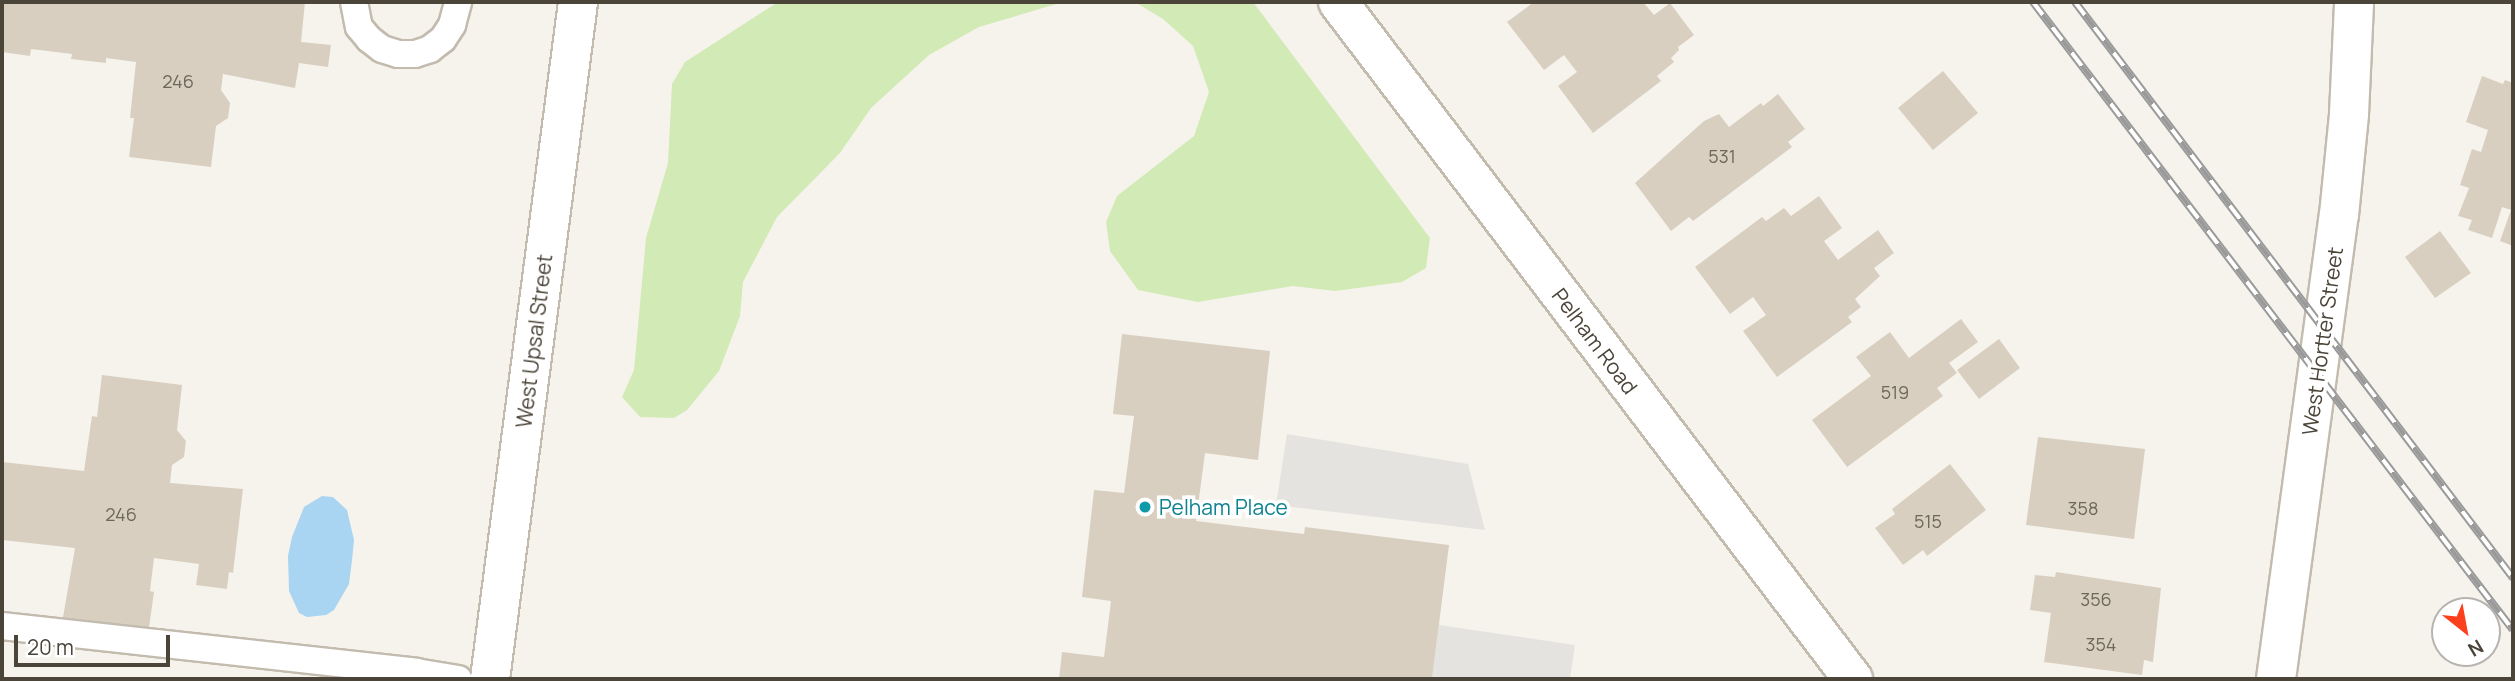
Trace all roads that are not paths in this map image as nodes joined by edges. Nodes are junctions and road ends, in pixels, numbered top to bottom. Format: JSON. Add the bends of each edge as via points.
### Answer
{"nodes":[{"id":1,"x":354,"y":2,"type":"edge"},
{"id":2,"x":458,"y":2,"type":"edge"},
{"id":3,"x":578,"y":2,"type":"edge"},
{"id":4,"x":1338,"y":2,"type":"edge"},
{"id":5,"x":2354,"y":2,"type":"edge"},
{"id":6,"x":2,"y":626,"type":"edge"},
{"id":7,"x":458,"y":679,"type":"edge"},
{"id":8,"x":490,"y":679,"type":"edge"},
{"id":9,"x":1853,"y":679,"type":"edge"},
{"id":10,"x":2276,"y":679,"type":"edge"}],
"edges":[{"from":1,"to":2,"type":"lane","via":[[359,27],[369,39],[382,49],[415,54],[443,39]]},
{"from":3,"to":8,"type":"street","name":"West Upsal Street"},
{"from":4,"to":9,"type":"street","name":"Pelham Road"},
{"from":5,"to":10,"type":"street","name":"West Hortter Street","via":[[2339,215]]},
{"from":6,"to":7,"type":"lane"}]}
